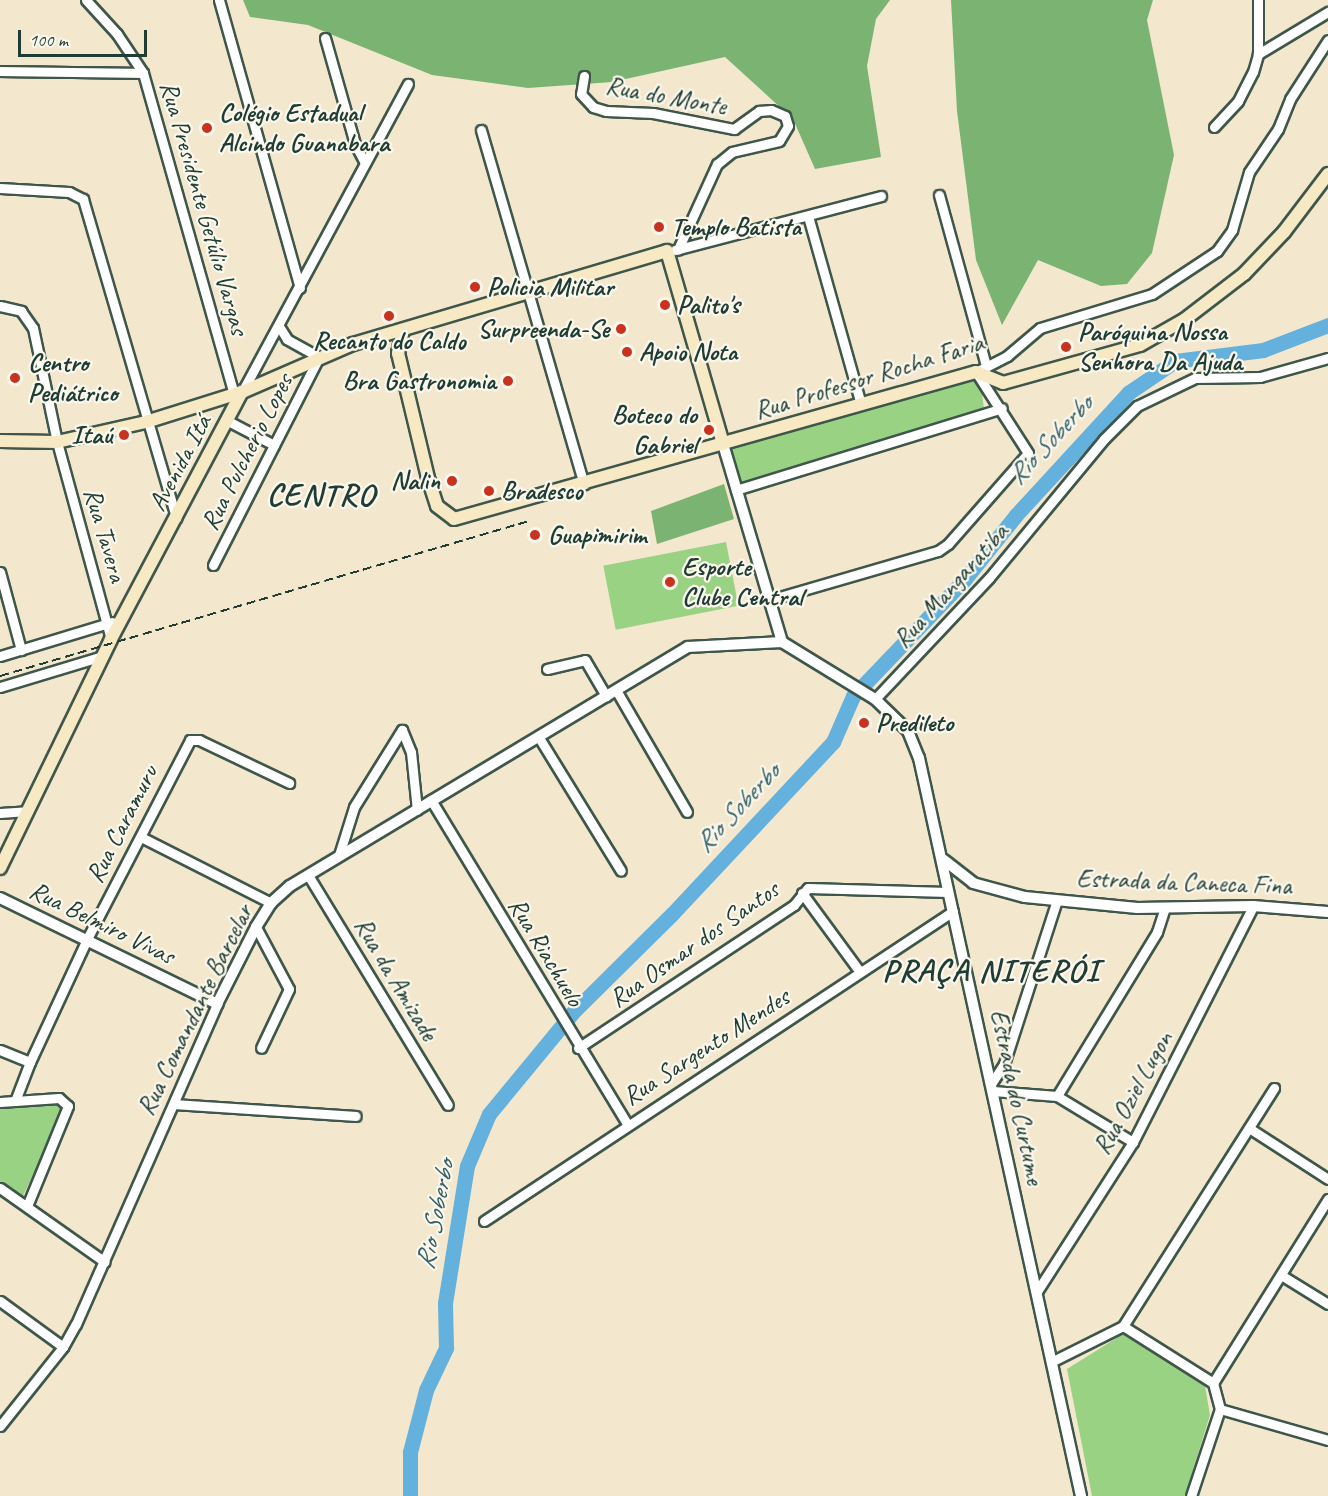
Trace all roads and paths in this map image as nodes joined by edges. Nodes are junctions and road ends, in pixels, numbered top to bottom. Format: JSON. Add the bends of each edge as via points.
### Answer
{"nodes":[{"id":1,"x":86,"y":0,"type":"edge"},
{"id":2,"x":219,"y":0,"type":"edge"},
{"id":3,"x":1258,"y":0,"type":"edge"},
{"id":4,"x":1328,"y":12,"type":"edge"},
{"id":5,"x":325,"y":38,"type":"dead end"},
{"id":6,"x":1328,"y":40,"type":"edge"},
{"id":7,"x":1258,"y":54,"type":"junction"},
{"id":8,"x":0,"y":70,"type":"edge"},
{"id":9,"x":143,"y":73,"type":"junction"},
{"id":10,"x":584,"y":76,"type":"dead end"},
{"id":11,"x":408,"y":84,"type":"dead end"},
{"id":12,"x":1214,"y":127,"type":"dead end"},
{"id":13,"x":481,"y":130,"type":"dead end"},
{"id":14,"x":365,"y":163,"type":"junction"},
{"id":15,"x":1328,"y":174,"type":"edge"},
{"id":16,"x":0,"y":188,"type":"edge"},
{"id":17,"x":939,"y":195,"type":"dead end"},
{"id":18,"x":881,"y":196,"type":"dead end"},
{"id":19,"x":808,"y":216,"type":"junction"},
{"id":20,"x":673,"y":250,"type":"junction"},
{"id":21,"x":300,"y":288,"type":"junction"},
{"id":22,"x":530,"y":293,"type":"junction"},
{"id":23,"x":0,"y":306,"type":"edge"},
{"id":24,"x":279,"y":326,"type":"junction"},
{"id":25,"x":403,"y":330,"type":"junction"},
{"id":26,"x":383,"y":335,"type":"junction"},
{"id":27,"x":287,"y":339,"type":"junction"},
{"id":28,"x":270,"y":340,"type":"junction"},
{"id":29,"x":398,"y":353,"type":"junction"},
{"id":30,"x":319,"y":357,"type":"junction"},
{"id":31,"x":1328,"y":358,"type":"edge"},
{"id":32,"x":981,"y":369,"type":"junction"},
{"id":33,"x":230,"y":374,"type":"junction"},
{"id":34,"x":250,"y":377,"type":"junction"},
{"id":35,"x":1003,"y":383,"type":"junction"},
{"id":36,"x":238,"y":394,"type":"junction"},
{"id":37,"x":994,"y":398,"type":"junction"},
{"id":38,"x":861,"y":405,"type":"junction"},
{"id":39,"x":1002,"y":408,"type":"junction"},
{"id":40,"x":228,"y":421,"type":"junction"},
{"id":41,"x":146,"y":422,"type":"junction"},
{"id":42,"x":0,"y":441,"type":"edge"},
{"id":43,"x":57,"y":442,"type":"junction"},
{"id":44,"x":723,"y":444,"type":"junction"},
{"id":45,"x":274,"y":445,"type":"junction"},
{"id":46,"x":584,"y":484,"type":"junction"},
{"id":47,"x":736,"y":490,"type":"junction"},
{"id":48,"x":176,"y":518,"type":"junction"},
{"id":49,"x":213,"y":565,"type":"dead end"},
{"id":50,"x":0,"y":572,"type":"edge"},
{"id":51,"x":769,"y":600,"type":"junction"},
{"id":52,"x":123,"y":618,"type":"junction"},
{"id":53,"x":108,"y":624,"type":"junction"},
{"id":54,"x":111,"y":639,"type":"junction"},
{"id":55,"x":782,"y":642,"type":"junction"},
{"id":56,"x":21,"y":650,"type":"junction"},
{"id":57,"x":0,"y":656,"type":"edge"},
{"id":58,"x":103,"y":656,"type":"junction"},
{"id":59,"x":547,"y":669,"type":"dead end"},
{"id":60,"x":0,"y":687,"type":"edge"},
{"id":61,"x":611,"y":693,"type":"junction"},
{"id":62,"x":870,"y":696,"type":"junction"},
{"id":63,"x":538,"y":736,"type":"junction"},
{"id":64,"x":289,"y":783,"type":"dead end"},
{"id":65,"x":431,"y":800,"type":"junction"},
{"id":66,"x":417,"y":810,"type":"junction"},
{"id":67,"x":27,"y":811,"type":"junction"},
{"id":68,"x":687,"y":812,"type":"dead end"},
{"id":69,"x":0,"y":813,"type":"edge"},
{"id":70,"x":141,"y":837,"type":"junction"},
{"id":71,"x":339,"y":855,"type":"junction"},
{"id":72,"x":0,"y":868,"type":"edge"},
{"id":73,"x":621,"y":871,"type":"dead end"},
{"id":74,"x":949,"y":874,"type":"junction"},
{"id":75,"x":308,"y":875,"type":"junction"},
{"id":76,"x":948,"y":892,"type":"junction"},
{"id":77,"x":802,"y":893,"type":"junction"},
{"id":78,"x":0,"y":898,"type":"edge"},
{"id":79,"x":1057,"y":900,"type":"junction"},
{"id":80,"x":271,"y":903,"type":"junction"},
{"id":81,"x":1253,"y":906,"type":"junction"},
{"id":82,"x":1165,"y":907,"type":"junction"},
{"id":83,"x":953,"y":911,"type":"junction"},
{"id":84,"x":1328,"y":912,"type":"edge"},
{"id":85,"x":256,"y":927,"type":"junction"},
{"id":86,"x":87,"y":939,"type":"junction"},
{"id":87,"x":860,"y":972,"type":"junction"},
{"id":88,"x":217,"y":1004,"type":"junction"},
{"id":89,"x":261,"y":1048,"type":"dead end"},
{"id":90,"x":579,"y":1048,"type":"junction"},
{"id":91,"x":0,"y":1050,"type":"edge"},
{"id":92,"x":30,"y":1062,"type":"junction"},
{"id":93,"x":992,"y":1087,"type":"junction"},
{"id":94,"x":1274,"y":1088,"type":"dead end"},
{"id":95,"x":1057,"y":1096,"type":"junction"},
{"id":96,"x":15,"y":1101,"type":"junction"},
{"id":97,"x":0,"y":1102,"type":"edge"},
{"id":98,"x":174,"y":1104,"type":"junction"},
{"id":99,"x":448,"y":1105,"type":"dead end"},
{"id":100,"x":356,"y":1116,"type":"dead end"},
{"id":101,"x":627,"y":1124,"type":"junction"},
{"id":102,"x":1248,"y":1128,"type":"junction"},
{"id":103,"x":1133,"y":1142,"type":"junction"},
{"id":104,"x":1328,"y":1179,"type":"edge"},
{"id":105,"x":0,"y":1188,"type":"edge"},
{"id":106,"x":1328,"y":1199,"type":"edge"},
{"id":107,"x":27,"y":1206,"type":"junction"},
{"id":108,"x":484,"y":1221,"type":"dead end"},
{"id":109,"x":105,"y":1262,"type":"junction"},
{"id":110,"x":1281,"y":1275,"type":"junction"},
{"id":111,"x":1036,"y":1293,"type":"junction"},
{"id":112,"x":0,"y":1301,"type":"edge"},
{"id":113,"x":1328,"y":1304,"type":"edge"},
{"id":114,"x":1123,"y":1326,"type":"junction"},
{"id":115,"x":63,"y":1347,"type":"junction"},
{"id":116,"x":1051,"y":1362,"type":"junction"},
{"id":117,"x":1213,"y":1383,"type":"junction"},
{"id":118,"x":1220,"y":1409,"type":"junction"},
{"id":119,"x":2,"y":1421,"type":"edge"},
{"id":120,"x":1328,"y":1440,"type":"edge"},
{"id":121,"x":1081,"y":1496,"type":"edge"},
{"id":122,"x":1191,"y":1496,"type":"edge"}],
"edges":[{"from":1,"to":9,"type":"street","name":"Rua Presidente Getúlio Vargas","via":[[117,34]]},
{"from":2,"to":21,"type":"street"},
{"from":3,"to":7,"type":"street"},
{"from":4,"to":7,"type":"street"},
{"from":5,"to":14,"type":"street","via":[[355,144]]},
{"from":6,"to":32,"type":"street","name":"Rua Professor Rocha Faria","via":[[1249,172],[1232,230],[1217,251],[1152,294],[1040,328],[1007,356]]},
{"from":7,"to":12,"type":"street","via":[[1238,101]]},
{"from":8,"to":9,"type":"street"},
{"from":9,"to":33,"type":"street","name":"Rua Presidente Getúlio Vargas"},
{"from":10,"to":20,"type":"street","name":"Rua do Monte","via":[[581,94],[593,107],[606,111],[653,113],[734,129],[759,111],[771,110],[785,116],[788,126],[779,141],[732,152],[717,164]]},
{"from":11,"to":14,"type":"street","name":"Avenida Itá"},
{"from":13,"to":22,"type":"street"},
{"from":14,"to":21,"type":"street","name":"Avenida Itá"},
{"from":15,"to":35,"type":"main road","via":[[1264,255],[1184,320],[1113,355]]},
{"from":16,"to":41,"type":"street","via":[[69,192],[83,199]]},
{"from":17,"to":32,"type":"street"},
{"from":18,"to":19,"type":"street"},
{"from":19,"to":20,"type":"street"},
{"from":19,"to":38,"type":"street"},
{"from":20,"to":22,"type":"main road"},
{"from":20,"to":44,"type":"main road"},
{"from":21,"to":24,"type":"street","name":"Avenida Itá"},
{"from":22,"to":25,"type":"main road"},
{"from":22,"to":46,"type":"street"},
{"from":23,"to":43,"type":"street","name":"Rua Tavera","via":[[21,311],[30,321]]},
{"from":24,"to":27,"type":"street"},
{"from":24,"to":28,"type":"street","name":"Avenida Itá"},
{"from":25,"to":26,"type":"main road"},
{"from":25,"to":29,"type":"main road"},
{"from":26,"to":29,"type":"main road"},
{"from":26,"to":30,"type":"main road"},
{"from":27,"to":28,"type":"street"},
{"from":27,"to":30,"type":"street"},
{"from":28,"to":34,"type":"street","name":"Avenida Itá"},
{"from":29,"to":46,"type":"main road","name":"Rua Professor Rocha Faria","via":[[433,496],[442,512],[454,519]]},
{"from":30,"to":36,"type":"main road"},
{"from":30,"to":45,"type":"street","name":"Rua Pulcherio Lopes"},
{"from":31,"to":62,"type":"street","name":"Rua Mangaratiba","via":[[1260,377],[1195,378],[1137,406],[1104,438],[989,578]]},
{"from":32,"to":35,"type":"main road"},
{"from":32,"to":37,"type":"street"},
{"from":32,"to":38,"type":"main road","name":"Rua Professor Rocha Faria"},
{"from":33,"to":34,"type":"street","name":"Rua Presidente Getúlio Vargas","via":[[239,382]]},
{"from":33,"to":36,"type":"street","name":"Rua Presidente Getúlio Vargas"},
{"from":34,"to":36,"type":"street","name":"Avenida Itá"},
{"from":35,"to":37,"type":"street"},
{"from":36,"to":40,"type":"main road","name":"Avenida Itá"},
{"from":36,"to":41,"type":"main road"},
{"from":37,"to":39,"type":"street"},
{"from":38,"to":44,"type":"main road","name":"Rua Professor Rocha Faria"},
{"from":39,"to":47,"type":"street"},
{"from":39,"to":51,"type":"street","via":[[1029,453],[948,544],[938,551]]},
{"from":40,"to":45,"type":"street"},
{"from":40,"to":48,"type":"main road","name":"Avenida Itá"},
{"from":41,"to":43,"type":"main road"},
{"from":41,"to":48,"type":"street"},
{"from":42,"to":43,"type":"main road"},
{"from":43,"to":53,"type":"street","name":"Rua Tavera"},
{"from":44,"to":46,"type":"main road","name":"Rua Professor Rocha Faria"},
{"from":44,"to":47,"type":"street"},
{"from":45,"to":49,"type":"street","name":"Rua Pulcherio Lopes"},
{"from":47,"to":51,"type":"street"},
{"from":48,"to":52,"type":"main road","name":"Avenida Itá"},
{"from":50,"to":56,"type":"street"},
{"from":51,"to":55,"type":"street"},
{"from":52,"to":53,"type":"street"},
{"from":52,"to":54,"type":"main road","name":"Avenida Itá"},
{"from":53,"to":54,"type":"street","name":"Rua Tavera"},
{"from":53,"to":56,"type":"street"},
{"from":54,"to":58,"type":"main road","name":"Avenida Itá"},
{"from":55,"to":61,"type":"street","name":"Rua Comandante Barcelar","via":[[688,646]]},
{"from":55,"to":62,"type":"street"},
{"from":56,"to":57,"type":"street"},
{"from":58,"to":60,"type":"street"},
{"from":58,"to":67,"type":"main road","name":"Avenida Itá"},
{"from":59,"to":61,"type":"street","via":[[585,660]]},
{"from":61,"to":63,"type":"street","name":"Rua Comandante Barcelar"},
{"from":61,"to":68,"type":"street"},
{"from":62,"to":74,"type":"street","name":"Estrada da Caneca Fina","via":[[899,721],[915,744]]},
{"from":63,"to":65,"type":"street","name":"Rua Comandante Barcelar"},
{"from":63,"to":73,"type":"street"},
{"from":64,"to":70,"type":"street","name":"Rua Caramuru","via":[[199,740],[190,740]]},
{"from":65,"to":66,"type":"street","name":"Rua Comandante Barcelar"},
{"from":65,"to":90,"type":"street","name":"Rua Riachuelo"},
{"from":66,"to":71,"type":"street","name":"Rua Comandante Barcelar"},
{"from":66,"to":71,"type":"street","via":[[411,752],[402,730],[354,807]]},
{"from":67,"to":69,"type":"street"},
{"from":67,"to":72,"type":"main road","name":"Avenida Itá"},
{"from":70,"to":80,"type":"street"},
{"from":70,"to":86,"type":"street","name":"Rua Caramuru"},
{"from":71,"to":75,"type":"street","name":"Rua Comandante Barcelar"},
{"from":74,"to":76,"type":"street","name":"Estrada do Curtume"},
{"from":74,"to":79,"type":"street","name":"Estrada da Caneca Fina","via":[[998,892]]},
{"from":75,"to":80,"type":"street","name":"Rua Comandante Barcelar"},
{"from":75,"to":99,"type":"street","name":"Rua da Amizade"},
{"from":76,"to":77,"type":"street","via":[[825,887],[808,888]]},
{"from":76,"to":83,"type":"street","name":"Estrada do Curtume"},
{"from":77,"to":87,"type":"street"},
{"from":77,"to":90,"type":"street","name":"Rua Osmar dos Santos","via":[[794,905]]},
{"from":78,"to":86,"type":"street","name":"Rua Belmiro Vivas"},
{"from":79,"to":82,"type":"street","name":"Estrada da Caneca Fina"},
{"from":79,"to":93,"type":"street","via":[[1004,1064]]},
{"from":80,"to":85,"type":"street","name":"Rua Comandante Barcelar"},
{"from":81,"to":82,"type":"street","name":"Estrada da Caneca Fina"},
{"from":81,"to":84,"type":"street","name":"Estrada da Caneca Fina"},
{"from":81,"to":103,"type":"street","name":"Rua Oziel Lugon"},
{"from":82,"to":95,"type":"street","via":[[1157,932]]},
{"from":83,"to":87,"type":"street","name":"Rua Sargento Mendes"},
{"from":83,"to":93,"type":"street","name":"Estrada do Curtume"},
{"from":85,"to":88,"type":"street","name":"Rua Comandante Barcelar"},
{"from":85,"to":89,"type":"street","via":[[289,989]]},
{"from":86,"to":88,"type":"street","name":"Rua Belmiro Vivas"},
{"from":86,"to":92,"type":"street","name":"Rua Caramuru"},
{"from":87,"to":101,"type":"street","name":"Rua Sargento Mendes"},
{"from":88,"to":98,"type":"street","name":"Rua Comandante Barcelar"},
{"from":90,"to":101,"type":"street","name":"Rua Riachuelo"},
{"from":91,"to":92,"type":"street"},
{"from":92,"to":96,"type":"street","name":"Rua Caramuru"},
{"from":93,"to":95,"type":"street"},
{"from":93,"to":111,"type":"street","name":"Estrada do Curtume"},
{"from":94,"to":102,"type":"street"},
{"from":95,"to":103,"type":"street"},
{"from":96,"to":97,"type":"street"},
{"from":96,"to":107,"type":"street","via":[[59,1098],[68,1106]]},
{"from":98,"to":100,"type":"street"},
{"from":98,"to":109,"type":"street","name":"Rua Comandante Barcelar"},
{"from":101,"to":108,"type":"street","name":"Rua Sargento Mendes"},
{"from":102,"to":104,"type":"street"},
{"from":102,"to":114,"type":"street"},
{"from":103,"to":111,"type":"street","name":"Rua Oziel Lugon"},
{"from":105,"to":107,"type":"street"},
{"from":106,"to":110,"type":"street"},
{"from":107,"to":109,"type":"street"},
{"from":109,"to":115,"type":"street","name":"Rua Comandante Barcelar"},
{"from":110,"to":113,"type":"street"},
{"from":110,"to":117,"type":"street"},
{"from":111,"to":116,"type":"street","name":"Estrada do Curtume"},
{"from":112,"to":115,"type":"street"},
{"from":114,"to":116,"type":"street"},
{"from":114,"to":117,"type":"street"},
{"from":115,"to":119,"type":"street","name":"Rua Comandante Barcelar"},
{"from":116,"to":121,"type":"street","name":"Estrada do Curtume"},
{"from":117,"to":118,"type":"street"},
{"from":118,"to":120,"type":"street"},
{"from":118,"to":122,"type":"street"}]}
